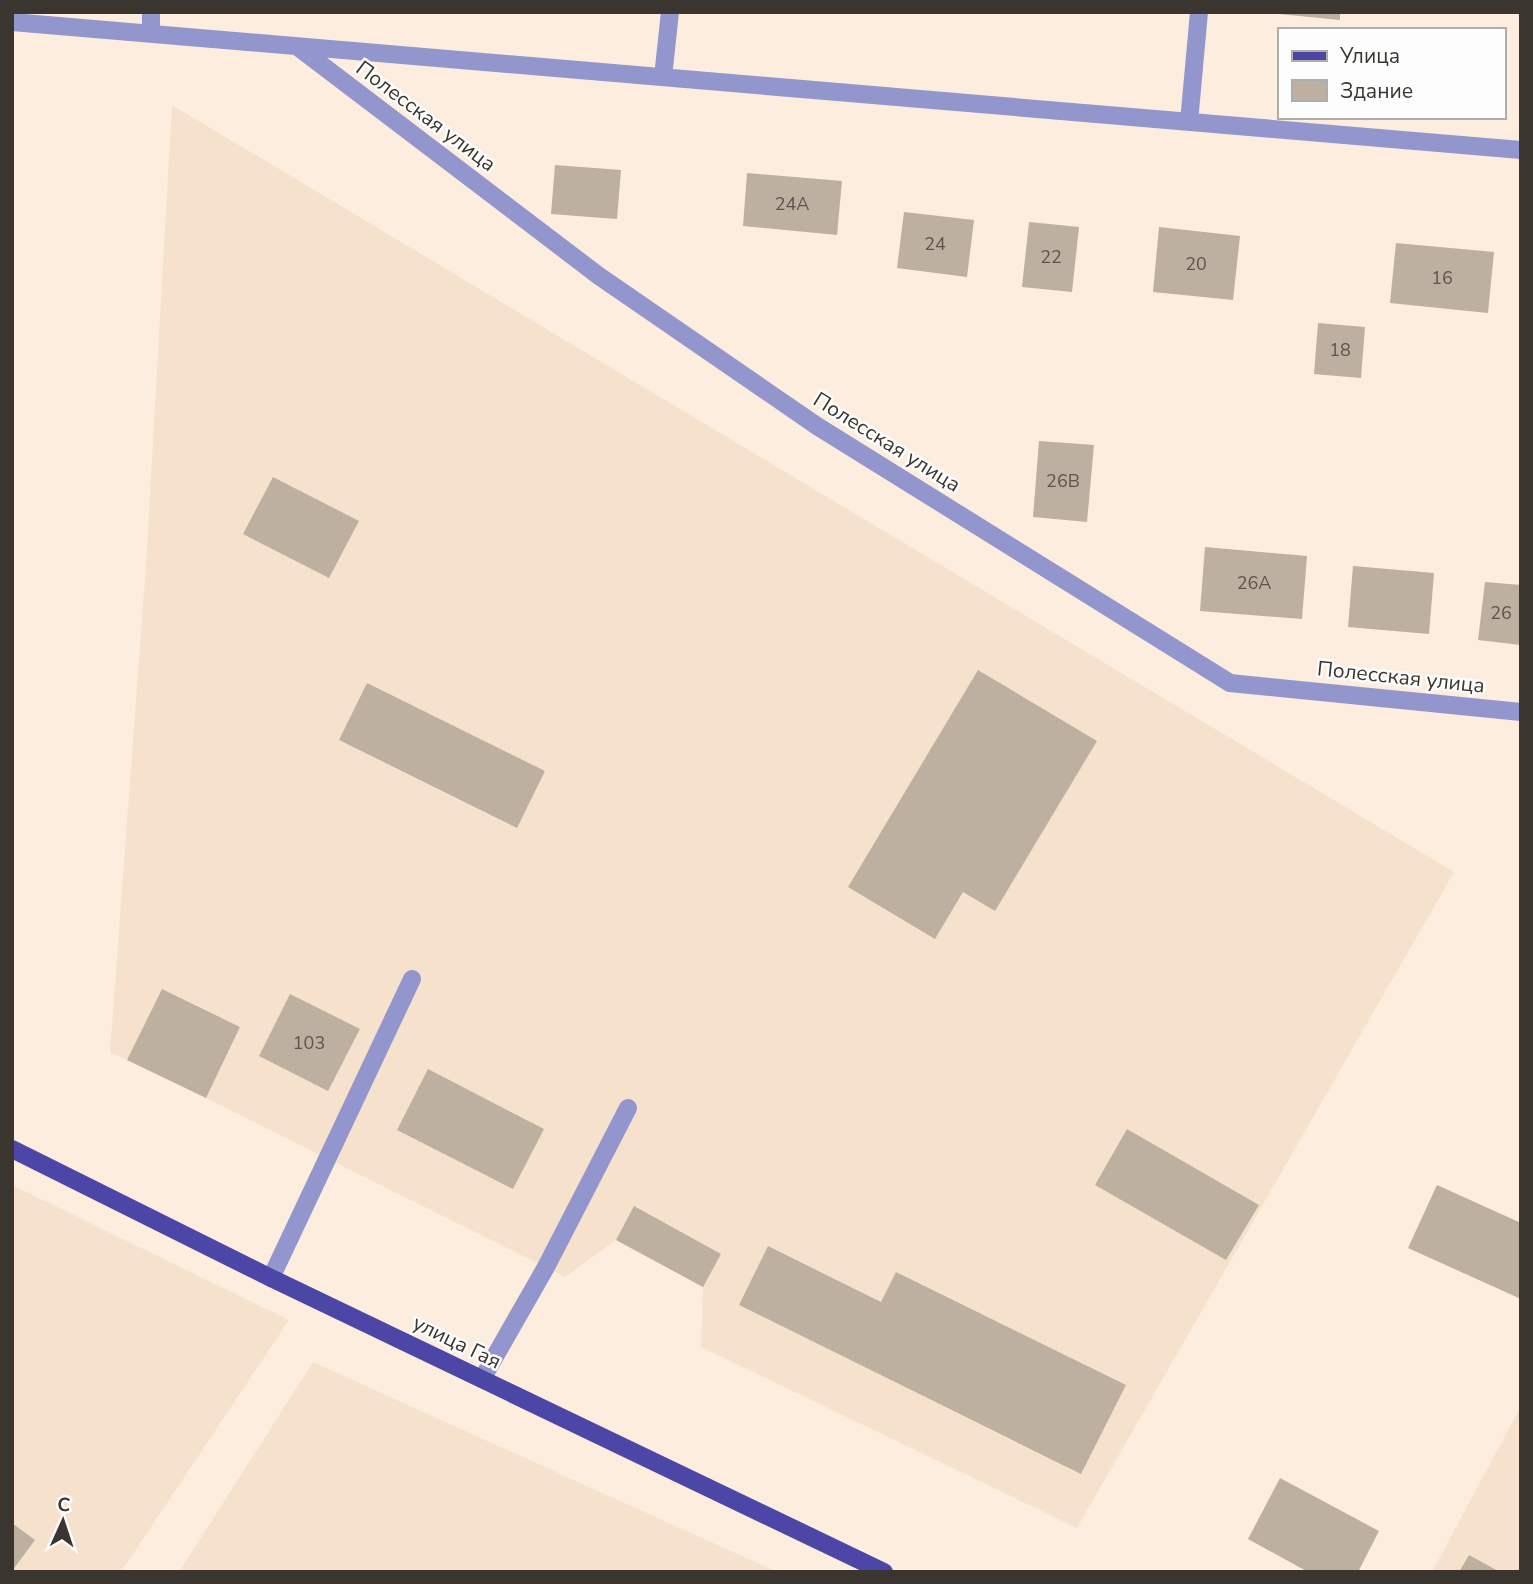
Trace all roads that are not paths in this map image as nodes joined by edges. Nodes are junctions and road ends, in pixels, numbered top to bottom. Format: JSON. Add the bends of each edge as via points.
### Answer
{"nodes":[{"id":1,"x":151,"y":12,"type":"edge"},
{"id":2,"x":670,"y":12,"type":"edge"},
{"id":3,"x":1199,"y":12,"type":"edge"},
{"id":4,"x":12,"y":22,"type":"edge"},
{"id":5,"x":151,"y":34,"type":"junction"},
{"id":6,"x":298,"y":47,"type":"junction"},
{"id":7,"x":663,"y":77,"type":"junction"},
{"id":8,"x":1189,"y":122,"type":"junction"},
{"id":9,"x":1521,"y":150,"type":"edge"},
{"id":10,"x":1521,"y":712,"type":"edge"},
{"id":11,"x":412,"y":979,"type":"dead end"},
{"id":12,"x":628,"y":1108,"type":"dead end"},
{"id":13,"x":12,"y":1149,"type":"edge"},
{"id":14,"x":271,"y":1278,"type":"junction"},
{"id":15,"x":482,"y":1378,"type":"junction"},
{"id":16,"x":884,"y":1572,"type":"edge"}],
"edges":[{"from":1,"to":5,"type":"street"},
{"from":2,"to":7,"type":"street"},
{"from":3,"to":8,"type":"street"},
{"from":4,"to":5,"type":"street","name":"Полесская улица"},
{"from":5,"to":6,"type":"street","name":"Полесская улица"},
{"from":6,"to":7,"type":"street","name":"Полесская улица"},
{"from":6,"to":10,"type":"street","name":"Полесская улица","via":[[599,276],[771,394],[1230,684]]},
{"from":7,"to":8,"type":"street","name":"Полесская улица"},
{"from":8,"to":9,"type":"street","name":"Полесская улица"},
{"from":11,"to":14,"type":"street"},
{"from":12,"to":15,"type":"street"},
{"from":13,"to":14,"type":"main road","name":"улица Гая"},
{"from":14,"to":15,"type":"main road","name":"улица Гая"},
{"from":15,"to":16,"type":"main road","name":"улица Гая"}]}
